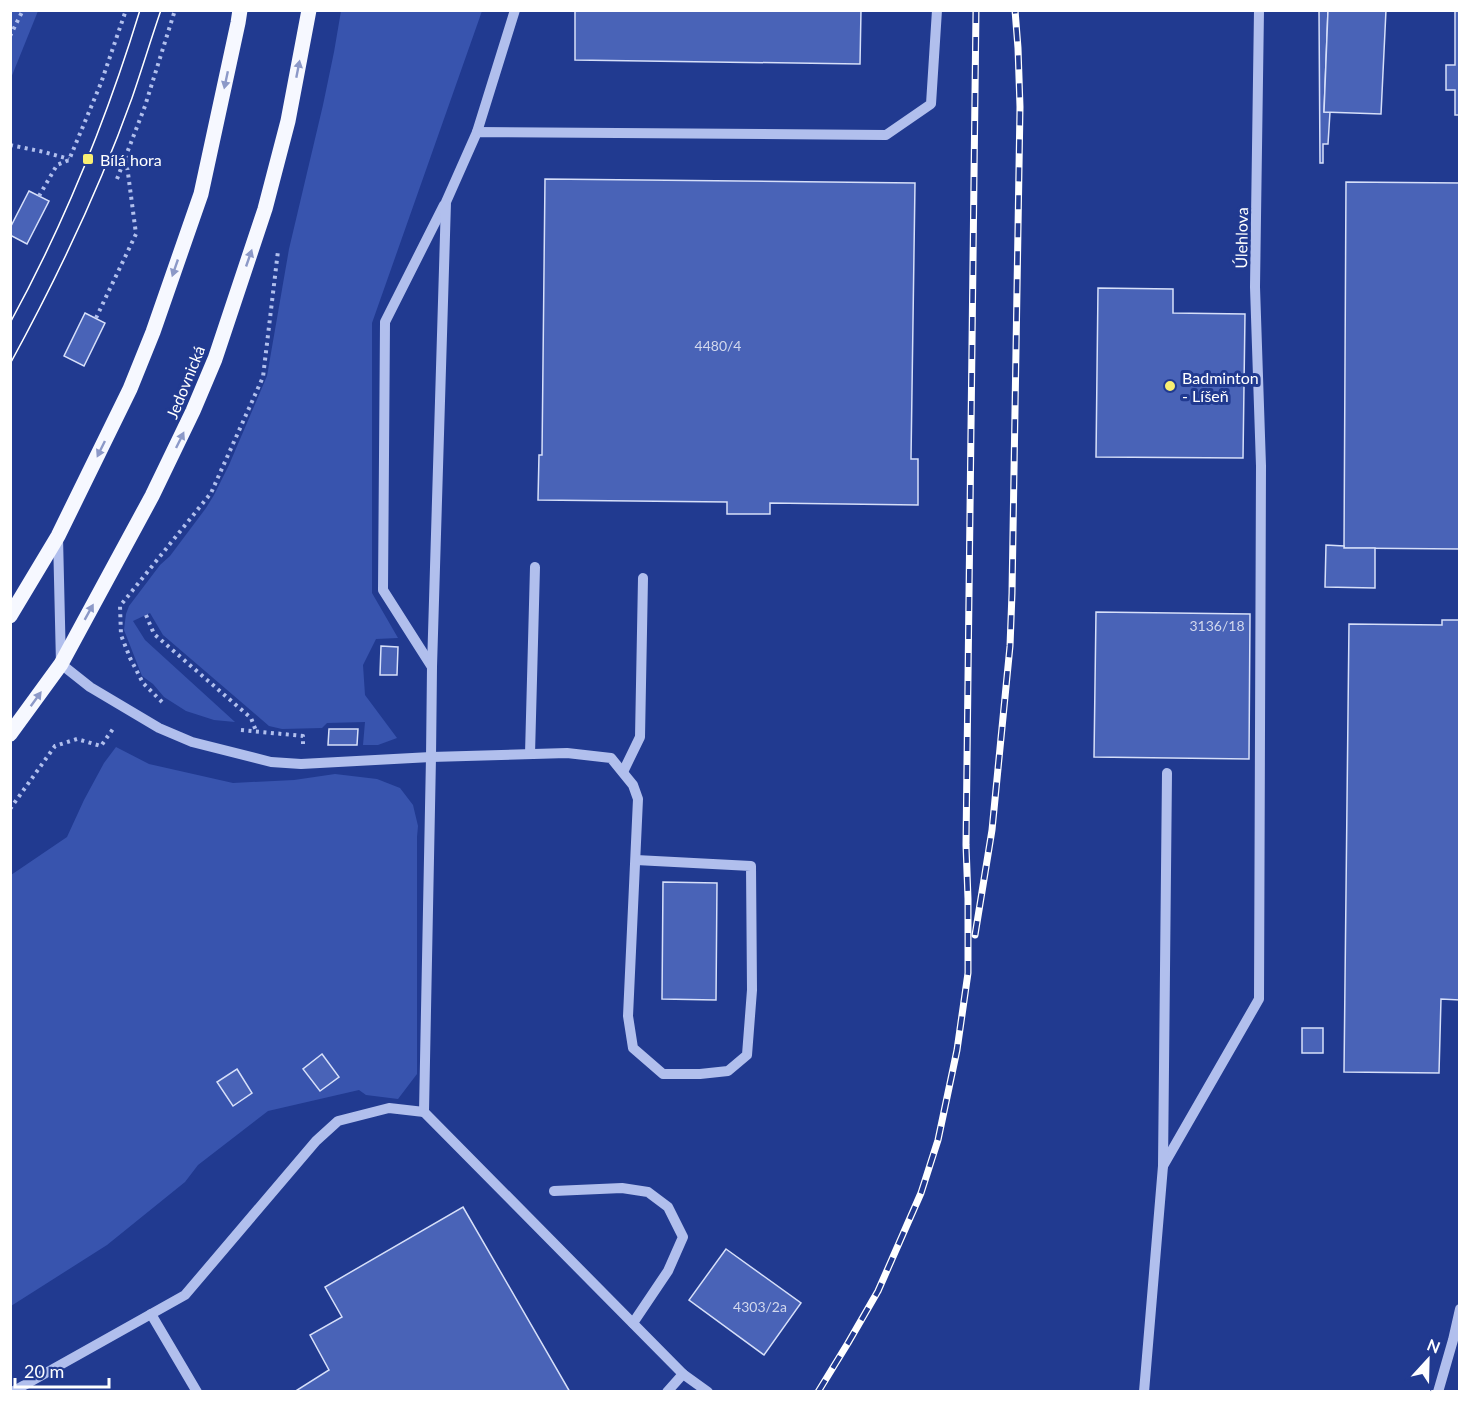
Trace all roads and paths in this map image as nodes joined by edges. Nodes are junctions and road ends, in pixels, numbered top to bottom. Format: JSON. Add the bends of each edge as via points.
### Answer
{"nodes":[{"id":1,"x":23,"y":10,"type":"edge"},
{"id":2,"x":126,"y":10,"type":"edge"},
{"id":3,"x":175,"y":10,"type":"edge"},
{"id":4,"x":240,"y":10,"type":"edge"},
{"id":5,"x":309,"y":10,"type":"edge"},
{"id":6,"x":515,"y":10,"type":"edge"},
{"id":7,"x":937,"y":10,"type":"edge"},
{"id":8,"x":1259,"y":10,"type":"edge"},
{"id":9,"x":10,"y":36,"type":"edge"},
{"id":10,"x":477,"y":132,"type":"junction"},
{"id":11,"x":10,"y":145,"type":"edge"},
{"id":12,"x":126,"y":157,"type":"junction"},
{"id":13,"x":69,"y":160,"type":"junction"},
{"id":14,"x":117,"y":179,"type":"dead end"},
{"id":15,"x":39,"y":196,"type":"dead end"},
{"id":16,"x":446,"y":202,"type":"junction"},
{"id":17,"x":96,"y":318,"type":"dead end"},
{"id":18,"x":58,"y":536,"type":"junction"},
{"id":19,"x":535,"y":567,"type":"dead end"},
{"id":20,"x":643,"y":578,"type":"dead end"},
{"id":21,"x":146,"y":615,"type":"dead end"},
{"id":22,"x":10,"y":616,"type":"edge"},
{"id":23,"x":130,"y":658,"type":"dead end"},
{"id":24,"x":61,"y":664,"type":"junction"},
{"id":25,"x":432,"y":667,"type":"junction"},
{"id":26,"x":143,"y":683,"type":"junction"},
{"id":27,"x":169,"y":707,"type":"dead end"},
{"id":28,"x":126,"y":709,"type":"junction"},
{"id":29,"x":239,"y":730,"type":"dead end"},
{"id":30,"x":256,"y":731,"type":"junction"},
{"id":31,"x":10,"y":734,"type":"edge"},
{"id":32,"x":530,"y":754,"type":"junction"},
{"id":33,"x":431,"y":757,"type":"junction"},
{"id":34,"x":301,"y":764,"type":"junction"},
{"id":35,"x":623,"y":772,"type":"junction"},
{"id":36,"x":1167,"y":773,"type":"dead end"},
{"id":37,"x":10,"y":809,"type":"edge"},
{"id":38,"x":636,"y":860,"type":"junction"},
{"id":39,"x":424,"y":1112,"type":"junction"},
{"id":40,"x":1163,"y":1166,"type":"junction"},
{"id":41,"x":554,"y":1191,"type":"dead end"},
{"id":42,"x":1460,"y":1309,"type":"edge"},
{"id":43,"x":152,"y":1314,"type":"junction"},
{"id":44,"x":633,"y":1323,"type":"junction"},
{"id":45,"x":683,"y":1374,"type":"junction"},
{"id":46,"x":12,"y":1392,"type":"edge"},
{"id":47,"x":197,"y":1392,"type":"edge"},
{"id":48,"x":667,"y":1392,"type":"edge"},
{"id":49,"x":708,"y":1392,"type":"edge"},
{"id":50,"x":1144,"y":1392,"type":"edge"},
{"id":51,"x":1437,"y":1392,"type":"edge"}],
"edges":[{"from":1,"to":9,"type":"path"},
{"from":2,"to":13,"type":"path"},
{"from":3,"to":12,"type":"path"},
{"from":4,"to":18,"type":"main road","one_way":true,"via":[[201,194],[130,389]]},
{"from":24,"to":5,"type":"main road","name":"Jedovnická","one_way":true,"via":[[153,496],[215,359],[265,208],[288,121]]},
{"from":6,"to":10,"type":"street"},
{"from":7,"to":10,"type":"street","via":[[931,104],[886,135]]},
{"from":8,"to":40,"type":"street","name":"Úlehlova","via":[[1255,286],[1261,466],[1259,999]]},
{"from":10,"to":16,"type":"street"},
{"from":11,"to":13,"type":"path"},
{"from":12,"to":14,"type":"path"},
{"from":12,"to":17,"type":"path","via":[[136,234]]},
{"from":13,"to":15,"type":"path","via":[[57,165]]},
{"from":16,"to":25,"type":"street"},
{"from":16,"to":25,"type":"street","via":[[385,322],[383,590]]},
{"from":18,"to":22,"type":"main road"},
{"from":18,"to":24,"type":"street"},
{"from":19,"to":32,"type":"street"},
{"from":20,"to":35,"type":"street","via":[[640,737]]},
{"from":21,"to":30,"type":"path","via":[[154,634],[251,718]]},
{"from":23,"to":26,"type":"path"},
{"from":24,"to":28,"type":"street"},
{"from":31,"to":24,"type":"main road","name":"Jedovnická","one_way":true},
{"from":25,"to":33,"type":"street"},
{"from":26,"to":27,"type":"path"},
{"from":26,"to":28,"type":"path"},
{"from":28,"to":34,"type":"street","via":[[192,742],[271,762]]},
{"from":28,"to":37,"type":"path","via":[[101,746],[77,739],[55,746]]},
{"from":29,"to":30,"type":"path"},
{"from":30,"to":34,"type":"path","via":[[303,736]]},
{"from":32,"to":33,"type":"street"},
{"from":32,"to":35,"type":"street","via":[[611,758]]},
{"from":33,"to":34,"type":"street"},
{"from":33,"to":39,"type":"street"},
{"from":35,"to":38,"type":"street","via":[[638,799]]},
{"from":36,"to":40,"type":"street"},
{"from":38,"to":38,"type":"street","via":[[751,866],[752,990],[747,1055],[728,1071],[663,1074],[633,1048],[628,1016]]},
{"from":39,"to":43,"type":"street","via":[[389,1108],[338,1121],[316,1141],[185,1295]]},
{"from":39,"to":44,"type":"street"},
{"from":40,"to":50,"type":"street"},
{"from":41,"to":44,"type":"street","via":[[622,1188],[648,1192],[668,1207],[682,1237],[668,1271]]},
{"from":42,"to":51,"type":"street"},
{"from":43,"to":46,"type":"street"},
{"from":43,"to":47,"type":"street"},
{"from":44,"to":45,"type":"street"},
{"from":45,"to":48,"type":"street"},
{"from":45,"to":49,"type":"street"}]}
